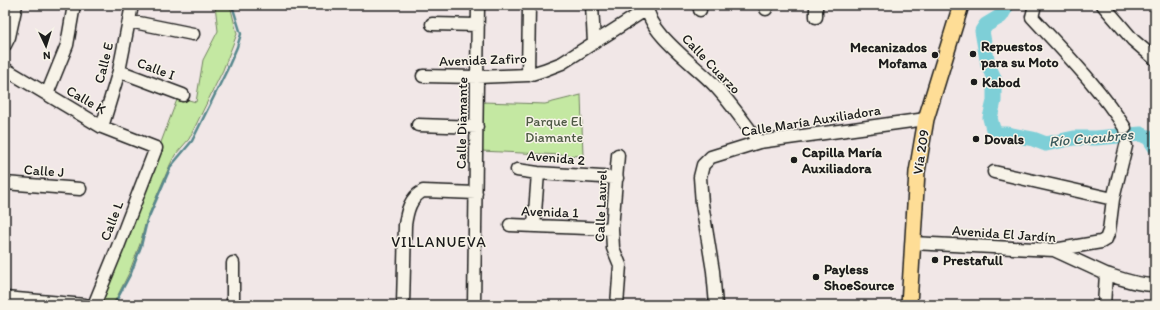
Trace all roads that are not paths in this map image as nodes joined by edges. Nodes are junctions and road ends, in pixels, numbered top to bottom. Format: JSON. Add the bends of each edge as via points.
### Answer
{"nodes":[{"id":1,"x":16,"y":5,"type":"edge"},
{"id":2,"x":74,"y":5,"type":"edge"},
{"id":3,"x":132,"y":5,"type":"edge"},
{"id":4,"x":478,"y":5,"type":"edge"},
{"id":5,"x":529,"y":5,"type":"edge"},
{"id":6,"x":592,"y":5,"type":"edge"},
{"id":7,"x":960,"y":5,"type":"edge"},
{"id":8,"x":1035,"y":5,"type":"edge"},
{"id":9,"x":1103,"y":5,"type":"edge"},
{"id":10,"x":647,"y":7,"type":"edge"},
{"id":11,"x":129,"y":21,"type":"junction"},
{"id":12,"x":432,"y":24,"type":"dead end"},
{"id":13,"x":478,"y":25,"type":"junction"},
{"id":14,"x":193,"y":34,"type":"dead end"},
{"id":15,"x":594,"y":43,"type":"junction"},
{"id":16,"x":5,"y":45,"type":"edge"},
{"id":17,"x":1155,"y":59,"type":"edge"},
{"id":18,"x":5,"y":69,"type":"edge"},
{"id":19,"x":119,"y":71,"type":"junction"},
{"id":20,"x":528,"y":75,"type":"junction"},
{"id":21,"x":423,"y":76,"type":"dead end"},
{"id":22,"x":477,"y":77,"type":"junction"},
{"id":23,"x":47,"y":94,"type":"junction"},
{"id":24,"x":183,"y":95,"type":"dead end"},
{"id":25,"x":926,"y":119,"type":"junction"},
{"id":26,"x":418,"y":125,"type":"dead end"},
{"id":27,"x":102,"y":126,"type":"junction"},
{"id":28,"x":477,"y":127,"type":"junction"},
{"id":29,"x":1125,"y":128,"type":"dead end"},
{"id":30,"x":759,"y":142,"type":"junction"},
{"id":31,"x":1126,"y":146,"type":"dead end"},
{"id":32,"x":156,"y":148,"type":"joint"},
{"id":33,"x":618,"y":155,"type":"dead end"},
{"id":34,"x":517,"y":170,"type":"dead end"},
{"id":35,"x":994,"y":172,"type":"dead end"},
{"id":36,"x":538,"y":173,"type":"junction"},
{"id":37,"x":616,"y":178,"type":"junction"},
{"id":38,"x":5,"y":183,"type":"edge"},
{"id":39,"x":80,"y":189,"type":"dead end"},
{"id":40,"x":476,"y":193,"type":"junction"},
{"id":41,"x":1114,"y":198,"type":"junction"},
{"id":42,"x":510,"y":225,"type":"dead end"},
{"id":43,"x":534,"y":226,"type":"junction"},
{"id":44,"x":612,"y":229,"type":"junction"},
{"id":45,"x":912,"y":243,"type":"junction"},
{"id":46,"x":1054,"y":250,"type":"junction"},
{"id":47,"x":233,"y":263,"type":"dead end"},
{"id":48,"x":1106,"y":274,"type":"junction"},
{"id":49,"x":1155,"y":285,"type":"edge"},
{"id":50,"x":5,"y":298,"type":"edge"},
{"id":51,"x":85,"y":305,"type":"edge"},
{"id":52,"x":94,"y":305,"type":"edge"},
{"id":53,"x":233,"y":305,"type":"edge"},
{"id":54,"x":403,"y":305,"type":"edge"},
{"id":55,"x":474,"y":305,"type":"edge"},
{"id":56,"x":617,"y":305,"type":"edge"},
{"id":57,"x":716,"y":305,"type":"edge"},
{"id":58,"x":909,"y":305,"type":"edge"},
{"id":59,"x":1104,"y":305,"type":"edge"}],
"edges":[{"from":1,"to":16,"type":"street"},
{"from":2,"to":23,"type":"street","via":[[67,45]]},
{"from":3,"to":11,"type":"street","name":"Calle E"},
{"from":4,"to":13,"type":"street","name":"Calle Diamante"},
{"from":5,"to":20,"type":"street"},
{"from":6,"to":15,"type":"street"},
{"from":7,"to":25,"type":"main road","name":"Vía 209"},
{"from":8,"to":29,"type":"street","via":[[1032,17],[1085,74]]},
{"from":9,"to":17,"type":"street","via":[[1133,40]]},
{"from":10,"to":15,"type":"street","name":"Avenida Zafiro"},
{"from":10,"to":30,"type":"street","name":"Calle Cuarzo","via":[[659,33],[716,87]]},
{"from":11,"to":14,"type":"street"},
{"from":11,"to":19,"type":"street","name":"Calle E"},
{"from":12,"to":13,"type":"street"},
{"from":13,"to":22,"type":"street","name":"Calle Diamante"},
{"from":15,"to":20,"type":"street","name":"Avenida Zafiro","via":[[562,63]]},
{"from":18,"to":23,"type":"street","name":"Calle K"},
{"from":19,"to":24,"type":"street","name":"Calle I"},
{"from":19,"to":27,"type":"street","name":"Calle E"},
{"from":20,"to":22,"type":"street","name":"Avenida Zafiro"},
{"from":21,"to":22,"type":"street","name":"Avenida Zafiro"},
{"from":22,"to":28,"type":"street","name":"Calle Diamante"},
{"from":23,"to":27,"type":"street","name":"Calle K"},
{"from":25,"to":30,"type":"street","name":"Calle María Auxiliadora"},
{"from":25,"to":45,"type":"main road","name":"Vía 209","via":[[917,172]]},
{"from":26,"to":28,"type":"street"},
{"from":27,"to":32,"type":"street","name":"Calle K"},
{"from":28,"to":40,"type":"street","name":"Calle Diamante"},
{"from":30,"to":57,"type":"street","name":"Calle María Auxiliadora","via":[[711,157],[703,165],[700,177],[701,191]]},
{"from":31,"to":41,"type":"street"},
{"from":32,"to":52,"type":"street","name":"Calle L"},
{"from":33,"to":37,"type":"street","name":"Calle Laurel"},
{"from":34,"to":36,"type":"street","name":"Avenida 2"},
{"from":35,"to":41,"type":"street"},
{"from":36,"to":37,"type":"street","name":"Avenida 2"},
{"from":36,"to":43,"type":"street"},
{"from":37,"to":44,"type":"street","name":"Calle Laurel"},
{"from":38,"to":39,"type":"street","name":"Calle J"},
{"from":40,"to":54,"type":"street","via":[[423,191],[412,199],[405,225]]},
{"from":40,"to":55,"type":"street","name":"Calle Diamante"},
{"from":41,"to":46,"type":"street","via":[[1106,239]]},
{"from":42,"to":43,"type":"street","name":"Avenida 1"},
{"from":43,"to":44,"type":"street","name":"Avenida 1"},
{"from":44,"to":56,"type":"street","name":"Calle Laurel","via":[[613,248],[620,265]]},
{"from":45,"to":46,"type":"street","name":"Avenida El Jardín"},
{"from":45,"to":58,"type":"main road","name":"Vía 209"},
{"from":46,"to":48,"type":"street","name":"Avenida El Jardín"},
{"from":47,"to":53,"type":"street"},
{"from":48,"to":49,"type":"street","name":"Avenida El Jardín"},
{"from":48,"to":59,"type":"street"},
{"from":50,"to":51,"type":"street"}]}
